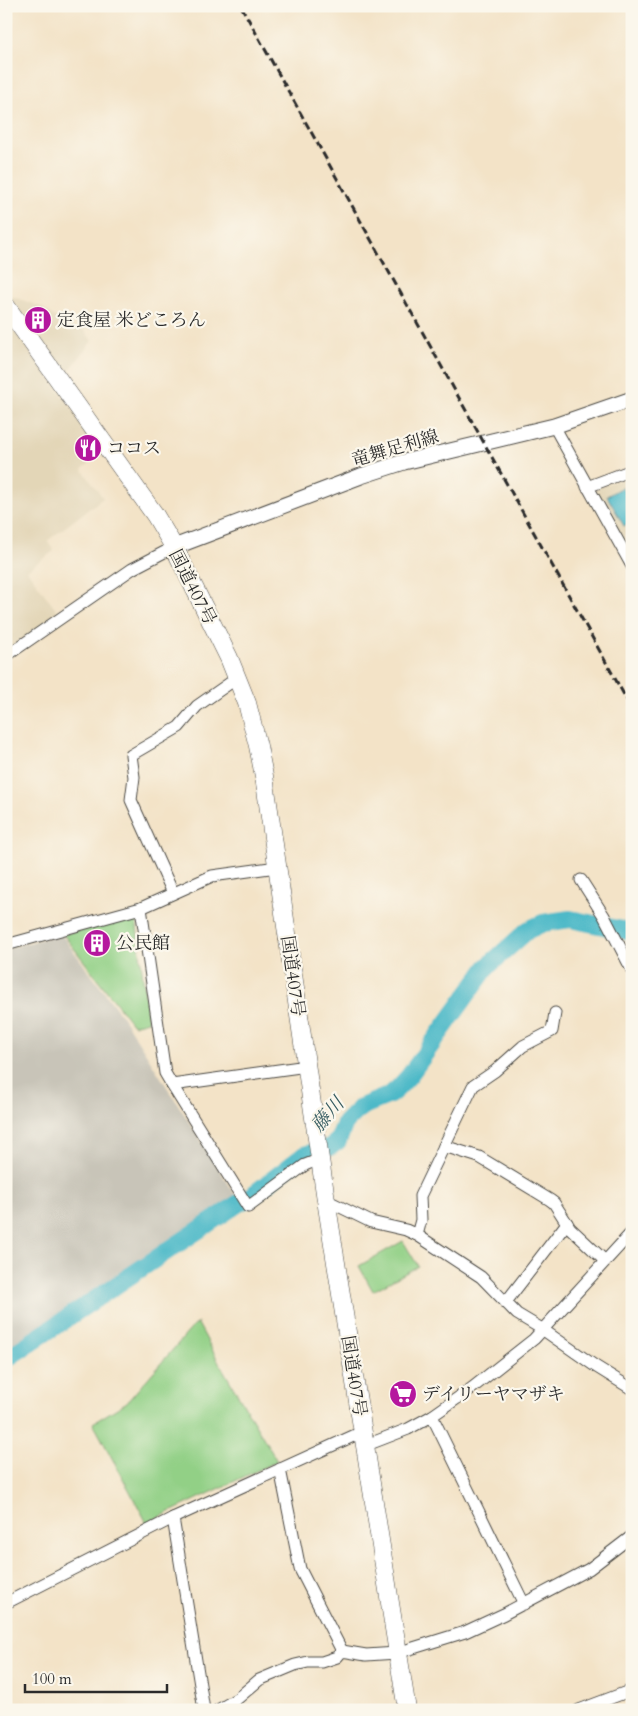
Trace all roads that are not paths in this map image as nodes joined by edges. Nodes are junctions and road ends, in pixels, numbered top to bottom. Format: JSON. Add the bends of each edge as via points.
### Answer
{"nodes":[{"id":1,"x":6,"y":306,"type":"edge"},
{"id":2,"x":632,"y":399,"type":"edge"},
{"id":3,"x":554,"y":426,"type":"junction"},
{"id":4,"x":632,"y":470,"type":"edge"},
{"id":5,"x":587,"y":486,"type":"junction"},
{"id":6,"x":174,"y":547,"type":"junction"},
{"id":7,"x":632,"y":566,"type":"edge"},
{"id":8,"x":6,"y":656,"type":"edge"},
{"id":9,"x":237,"y":678,"type":"junction"},
{"id":10,"x":277,"y":867,"type":"junction"},
{"id":11,"x":581,"y":880,"type":"dead end"},
{"id":12,"x":173,"y":894,"type":"junction"},
{"id":13,"x":141,"y":908,"type":"junction"},
{"id":14,"x":6,"y":945,"type":"edge"},
{"id":15,"x":632,"y":970,"type":"edge"},
{"id":16,"x":555,"y":1013,"type":"dead end"},
{"id":17,"x":307,"y":1066,"type":"junction"},
{"id":18,"x":172,"y":1085,"type":"junction"},
{"id":19,"x":444,"y":1146,"type":"junction"},
{"id":20,"x":320,"y":1159,"type":"junction"},
{"id":21,"x":326,"y":1200,"type":"junction"},
{"id":22,"x":567,"y":1223,"type":"junction"},
{"id":23,"x":632,"y":1232,"type":"edge"},
{"id":24,"x":417,"y":1235,"type":"junction"},
{"id":25,"x":605,"y":1261,"type":"junction"},
{"id":26,"x":506,"y":1302,"type":"junction"},
{"id":27,"x":542,"y":1329,"type":"junction"},
{"id":28,"x":632,"y":1389,"type":"edge"},
{"id":29,"x":432,"y":1416,"type":"junction"},
{"id":30,"x":363,"y":1439,"type":"junction"},
{"id":31,"x":280,"y":1469,"type":"junction"},
{"id":32,"x":173,"y":1518,"type":"junction"},
{"id":33,"x":632,"y":1536,"type":"edge"},
{"id":34,"x":6,"y":1603,"type":"edge"},
{"id":35,"x":524,"y":1604,"type":"junction"},
{"id":36,"x":342,"y":1651,"type":"junction"},
{"id":37,"x":397,"y":1653,"type":"junction"},
{"id":38,"x":632,"y":1690,"type":"edge"},
{"id":39,"x":583,"y":1709,"type":"edge"},
{"id":40,"x":204,"y":1710,"type":"edge"},
{"id":41,"x":218,"y":1710,"type":"edge"},
{"id":42,"x":407,"y":1710,"type":"edge"}],
"edges":[{"from":1,"to":6,"type":"highway","name":"国道407号","via":[[155,515]]},
{"from":2,"to":3,"type":"main road","name":"竜舞足利線"},
{"from":3,"to":5,"type":"street"},
{"from":3,"to":6,"type":"main road","name":"竜舞足利線","via":[[404,462]]},
{"from":4,"to":5,"type":"street"},
{"from":5,"to":7,"type":"street"},
{"from":6,"to":8,"type":"street","via":[[132,569]]},
{"from":6,"to":9,"type":"highway","name":"国道407号"},
{"from":9,"to":10,"type":"highway","name":"国道407号","via":[[258,746]]},
{"from":9,"to":12,"type":"street","via":[[197,706],[179,727],[130,755],[134,777],[131,800]]},
{"from":10,"to":12,"type":"street","via":[[212,876]]},
{"from":10,"to":17,"type":"highway","name":"国道407号"},
{"from":11,"to":15,"type":"street"},
{"from":12,"to":13,"type":"street"},
{"from":13,"to":14,"type":"street"},
{"from":13,"to":18,"type":"street","via":[[165,1073]]},
{"from":16,"to":19,"type":"street","via":[[552,1031],[523,1046],[473,1086]]},
{"from":17,"to":18,"type":"street"},
{"from":17,"to":20,"type":"highway","name":"国道407号"},
{"from":18,"to":20,"type":"street","via":[[248,1207],[305,1165]]},
{"from":19,"to":22,"type":"street","via":[[479,1158],[539,1193],[554,1203]]},
{"from":19,"to":24,"type":"street","via":[[420,1196],[421,1220]]},
{"from":20,"to":21,"type":"highway","name":"国道407号"},
{"from":21,"to":24,"type":"street","via":[[371,1222]]},
{"from":21,"to":30,"type":"highway","name":"国道407号"},
{"from":22,"to":25,"type":"street"},
{"from":22,"to":26,"type":"street"},
{"from":23,"to":25,"type":"street"},
{"from":24,"to":26,"type":"street","via":[[481,1277]]},
{"from":25,"to":27,"type":"street"},
{"from":26,"to":27,"type":"street","via":[[517,1314]]},
{"from":27,"to":28,"type":"street"},
{"from":27,"to":29,"type":"street","via":[[534,1339]]},
{"from":29,"to":30,"type":"street","via":[[408,1429]]},
{"from":29,"to":35,"type":"street"},
{"from":30,"to":31,"type":"street"},
{"from":30,"to":37,"type":"highway","name":"国道407号"},
{"from":31,"to":32,"type":"street"},
{"from":31,"to":36,"type":"street","via":[[300,1569]]},
{"from":32,"to":34,"type":"street"},
{"from":32,"to":40,"type":"street"},
{"from":33,"to":35,"type":"street","via":[[589,1569]]},
{"from":35,"to":37,"type":"street","via":[[465,1632]]},
{"from":36,"to":37,"type":"street","via":[[366,1655]]},
{"from":36,"to":41,"type":"street","via":[[337,1657],[295,1664],[259,1680]]},
{"from":37,"to":42,"type":"highway","name":"国道407号"},
{"from":38,"to":39,"type":"street"}]}
